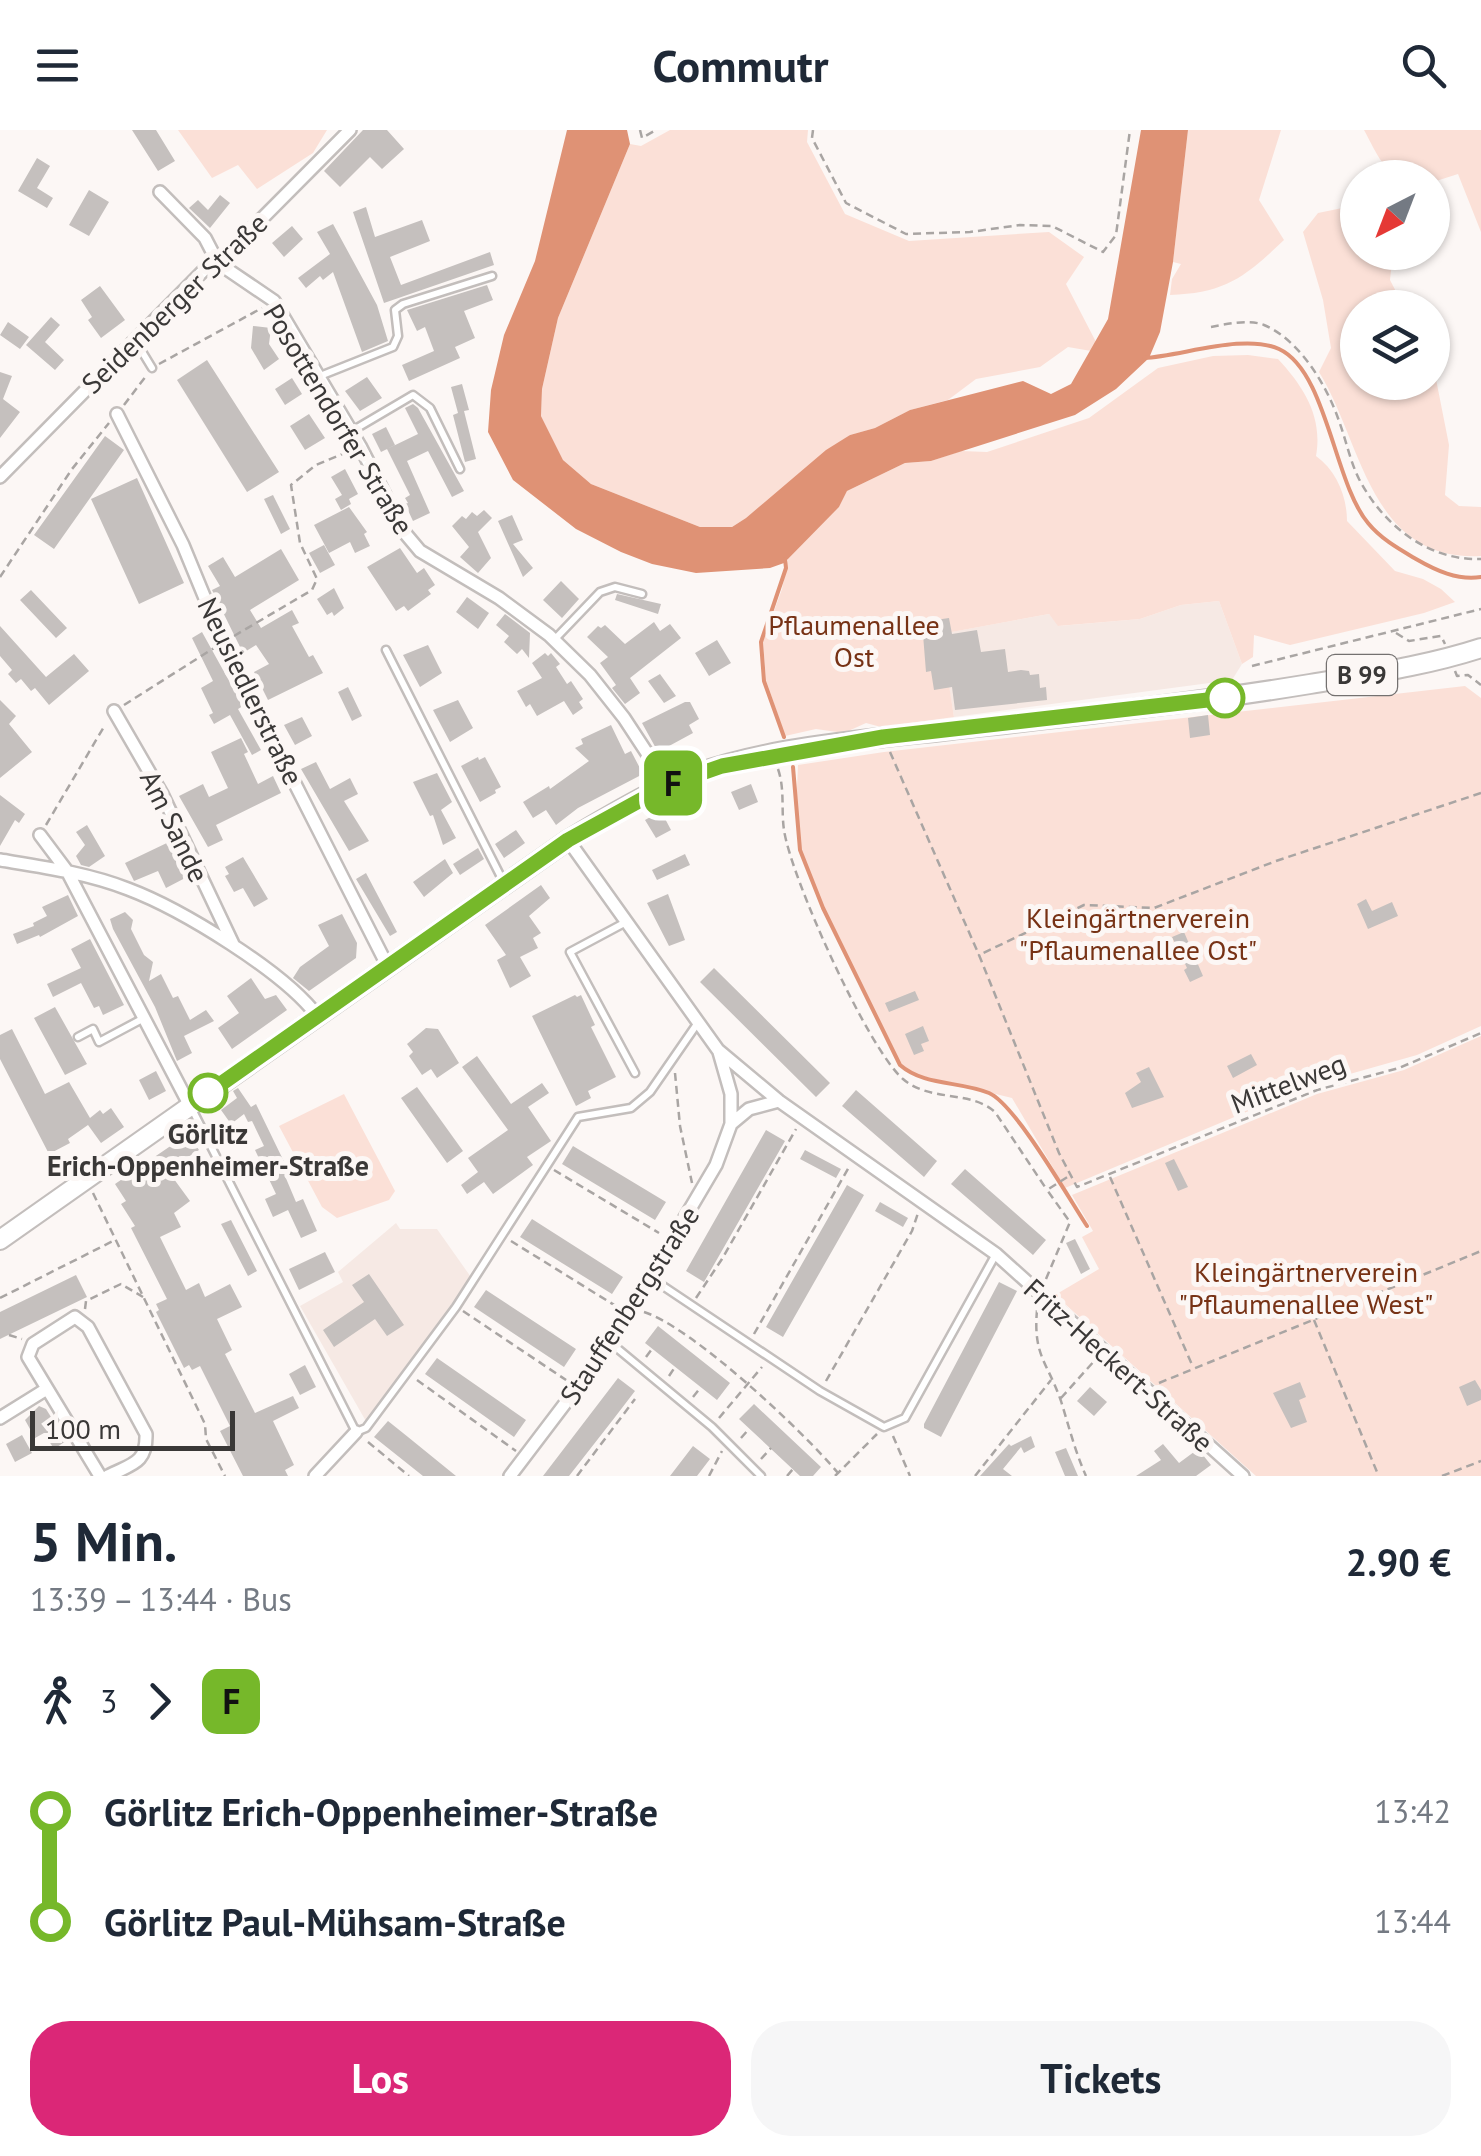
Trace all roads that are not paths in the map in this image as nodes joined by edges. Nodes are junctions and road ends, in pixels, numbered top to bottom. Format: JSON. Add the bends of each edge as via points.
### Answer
{"nodes":[{"id":1,"x":350,"y":130,"type":"edge"},
{"id":2,"x":160,"y":192,"type":"dead end"},
{"id":3,"x":218,"y":263,"type":"junction"},
{"id":4,"x":492,"y":276,"type":"dead end"},
{"id":5,"x":135,"y":339,"type":"junction"},
{"id":6,"x":152,"y":368,"type":"dead end"},
{"id":7,"x":319,"y":377,"type":"junction"},
{"id":8,"x":117,"y":414,"type":"dead end"},
{"id":9,"x":351,"y":431,"type":"junction"},
{"id":10,"x":460,"y":468,"type":"dead end"},
{"id":11,"x":0,"y":477,"type":"edge"},
{"id":12,"x":642,"y":594,"type":"dead end"},
{"id":13,"x":554,"y":640,"type":"junction"},
{"id":14,"x":1481,"y":648,"type":"edge"},
{"id":15,"x":386,"y":650,"type":"dead end"},
{"id":16,"x":114,"y":710,"type":"dead end"},
{"id":17,"x":668,"y":785,"type":"junction"},
{"id":18,"x":40,"y":835,"type":"dead end"},
{"id":19,"x":568,"y":840,"type":"junction"},
{"id":20,"x":0,"y":860,"type":"edge"},
{"id":21,"x":68,"y":871,"type":"junction"},
{"id":22,"x":505,"y":885,"type":"junction"},
{"id":23,"x":628,"y":920,"type":"junction"},
{"id":24,"x":233,"y":944,"type":"junction"},
{"id":25,"x":388,"y":968,"type":"junction"},
{"id":26,"x":145,"y":1017,"type":"junction"},
{"id":27,"x":318,"y":1017,"type":"junction"},
{"id":28,"x":697,"y":1024,"type":"junction"},
{"id":29,"x":78,"y":1037,"type":"dead end"},
{"id":30,"x":718,"y":1050,"type":"junction"},
{"id":31,"x":635,"y":1072,"type":"dead end"},
{"id":32,"x":779,"y":1101,"type":"junction"},
{"id":33,"x":190,"y":1106,"type":"junction"},
{"id":34,"x":731,"y":1124,"type":"junction"},
{"id":35,"x":0,"y":1240,"type":"edge"},
{"id":36,"x":996,"y":1254,"type":"junction"},
{"id":37,"x":652,"y":1278,"type":"junction"},
{"id":38,"x":611,"y":1343,"type":"junction"},
{"id":39,"x":46,"y":1390,"type":"junction"},
{"id":40,"x":0,"y":1418,"type":"edge"},
{"id":41,"x":356,"y":1432,"type":"junction"},
{"id":42,"x":104,"y":1476,"type":"edge"},
{"id":43,"x":315,"y":1476,"type":"edge"},
{"id":44,"x":510,"y":1476,"type":"edge"},
{"id":45,"x":761,"y":1476,"type":"edge"},
{"id":46,"x":1243,"y":1476,"type":"edge"}],
"edges":[{"from":1,"to":3,"type":"street","name":"Seidenberger Straße"},
{"from":2,"to":3,"type":"street","via":[[205,238]]},
{"from":3,"to":5,"type":"street","name":"Seidenberger Straße","via":[[206,267]]},
{"from":3,"to":7,"type":"street","name":"Posottendorfer Straße","via":[[274,302]]},
{"from":4,"to":7,"type":"lane","via":[[403,304],[395,310],[398,336],[392,346]]},
{"from":5,"to":6,"type":"lane"},
{"from":5,"to":11,"type":"street","name":"Seidenberger Straße"},
{"from":7,"to":9,"type":"street","name":"Posottendorfer Straße"},
{"from":8,"to":25,"type":"street","name":"Neusiedlerstraße"},
{"from":9,"to":10,"type":"lane","via":[[413,395],[430,408]]},
{"from":9,"to":13,"type":"street","name":"Posottendorfer Straße","via":[[420,551]]},
{"from":12,"to":13,"type":"lane","via":[[615,587],[600,592]]},
{"from":13,"to":17,"type":"street","name":"Posottendorfer Straße","via":[[624,718]]},
{"from":14,"to":17,"type":"main road","number":"B 99","via":[[1184,704],[883,737],[722,766]]},
{"from":15,"to":22,"type":"lane"},
{"from":16,"to":24,"type":"street","name":"Am Sande"},
{"from":17,"to":19,"type":"main road","number":"B 99"},
{"from":18,"to":21,"type":"street"},
{"from":19,"to":22,"type":"main road","number":"B 99"},
{"from":19,"to":23,"type":"street","name":"Fritz-Heckert-Straße"},
{"from":20,"to":21,"type":"street","name":"Am Sande"},
{"from":21,"to":24,"type":"street","name":"Am Sande","via":[[130,890]]},
{"from":21,"to":26,"type":"street"},
{"from":22,"to":25,"type":"main road","number":"B 99"},
{"from":23,"to":28,"type":"street","name":"Fritz-Heckert-Straße"},
{"from":23,"to":31,"type":"lane","via":[[570,952]]},
{"from":24,"to":27,"type":"street","name":"Am Sande"},
{"from":25,"to":27,"type":"main road","number":"B 99"},
{"from":26,"to":29,"type":"lane","via":[[99,1042],[92,1029]]},
{"from":26,"to":33,"type":"street"},
{"from":27,"to":33,"type":"main road","number":"B 99"},
{"from":28,"to":30,"type":"street","name":"Fritz-Heckert-Straße"},
{"from":28,"to":41,"type":"lane","via":[[650,1092],[630,1108],[578,1117],[456,1307],[366,1428]]},
{"from":30,"to":32,"type":"street","name":"Fritz-Heckert-Straße"},
{"from":30,"to":34,"type":"street","name":"Fritz-Heckert-Straße","via":[[732,1094]]},
{"from":32,"to":34,"type":"street","via":[[749,1108]]},
{"from":32,"to":36,"type":"street","name":"Fritz-Heckert-Straße"},
{"from":33,"to":35,"type":"main road","number":"B 99"},
{"from":33,"to":41,"type":"lane"},
{"from":34,"to":37,"type":"street","name":"Stauffenbergstraße","via":[[716,1166]]},
{"from":36,"to":37,"type":"lane","name":"Fritz-Heckert-Straße","via":[[905,1418],[884,1427]]},
{"from":36,"to":46,"type":"street","name":"Fritz-Heckert-Straße"},
{"from":37,"to":38,"type":"street","name":"Stauffenbergstraße"},
{"from":38,"to":44,"type":"street","name":"Stauffenbergstraße"},
{"from":38,"to":45,"type":"lane"},
{"from":39,"to":40,"type":"street"},
{"from":39,"to":42,"type":"street"},
{"from":39,"to":42,"type":"street","via":[[28,1357],[33,1344],[76,1318],[88,1328],[146,1434],[141,1459]]},
{"from":41,"to":43,"type":"street"}]}
